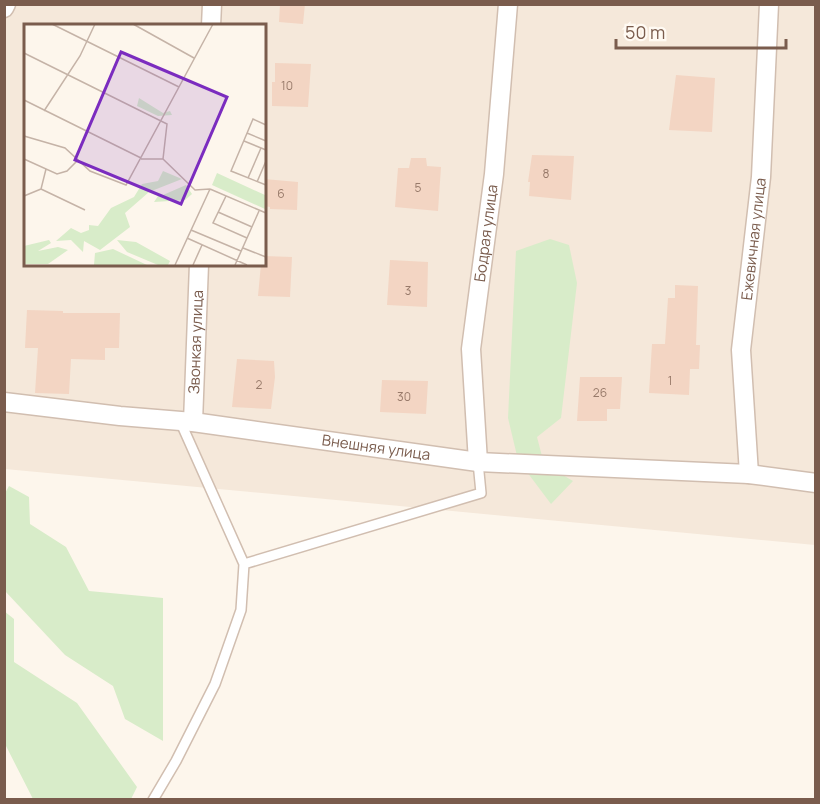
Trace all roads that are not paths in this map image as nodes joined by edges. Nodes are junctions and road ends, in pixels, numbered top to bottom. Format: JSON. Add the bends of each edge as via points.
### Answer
{"nodes":[{"id":1,"x":212,"y":4,"type":"edge"},
{"id":2,"x":508,"y":4,"type":"edge"},
{"id":3,"x":769,"y":4,"type":"edge"},
{"id":4,"x":211,"y":24,"type":"edge"},
{"id":5,"x":199,"y":266,"type":"edge"},
{"id":6,"x":4,"y":402,"type":"edge"},
{"id":7,"x":187,"y":422,"type":"junction"},
{"id":8,"x":478,"y":462,"type":"junction"},
{"id":9,"x":749,"y":474,"type":"junction"},
{"id":10,"x":816,"y":483,"type":"edge"},
{"id":11,"x":244,"y":564,"type":"junction"},
{"id":12,"x":153,"y":800,"type":"edge"}],
"edges":[{"from":1,"to":4,"type":"street"},
{"from":2,"to":8,"type":"street","name":"Бодрая улица","via":[[494,174],[471,349]]},
{"from":3,"to":9,"type":"street","name":"Ежевичная улица","via":[[761,177],[741,350]]},
{"from":5,"to":7,"type":"street","name":"Звонкая улица"},
{"from":6,"to":7,"type":"street","name":"Внешняя улица"},
{"from":7,"to":8,"type":"street","name":"Внешняя улица"},
{"from":7,"to":11,"type":"lane"},
{"from":8,"to":9,"type":"street","name":"Внешняя улица"},
{"from":8,"to":11,"type":"lane","via":[[481,493]]},
{"from":9,"to":10,"type":"street","name":"Внешняя улица"},
{"from":11,"to":12,"type":"lane","via":[[241,610],[215,684]]}]}
